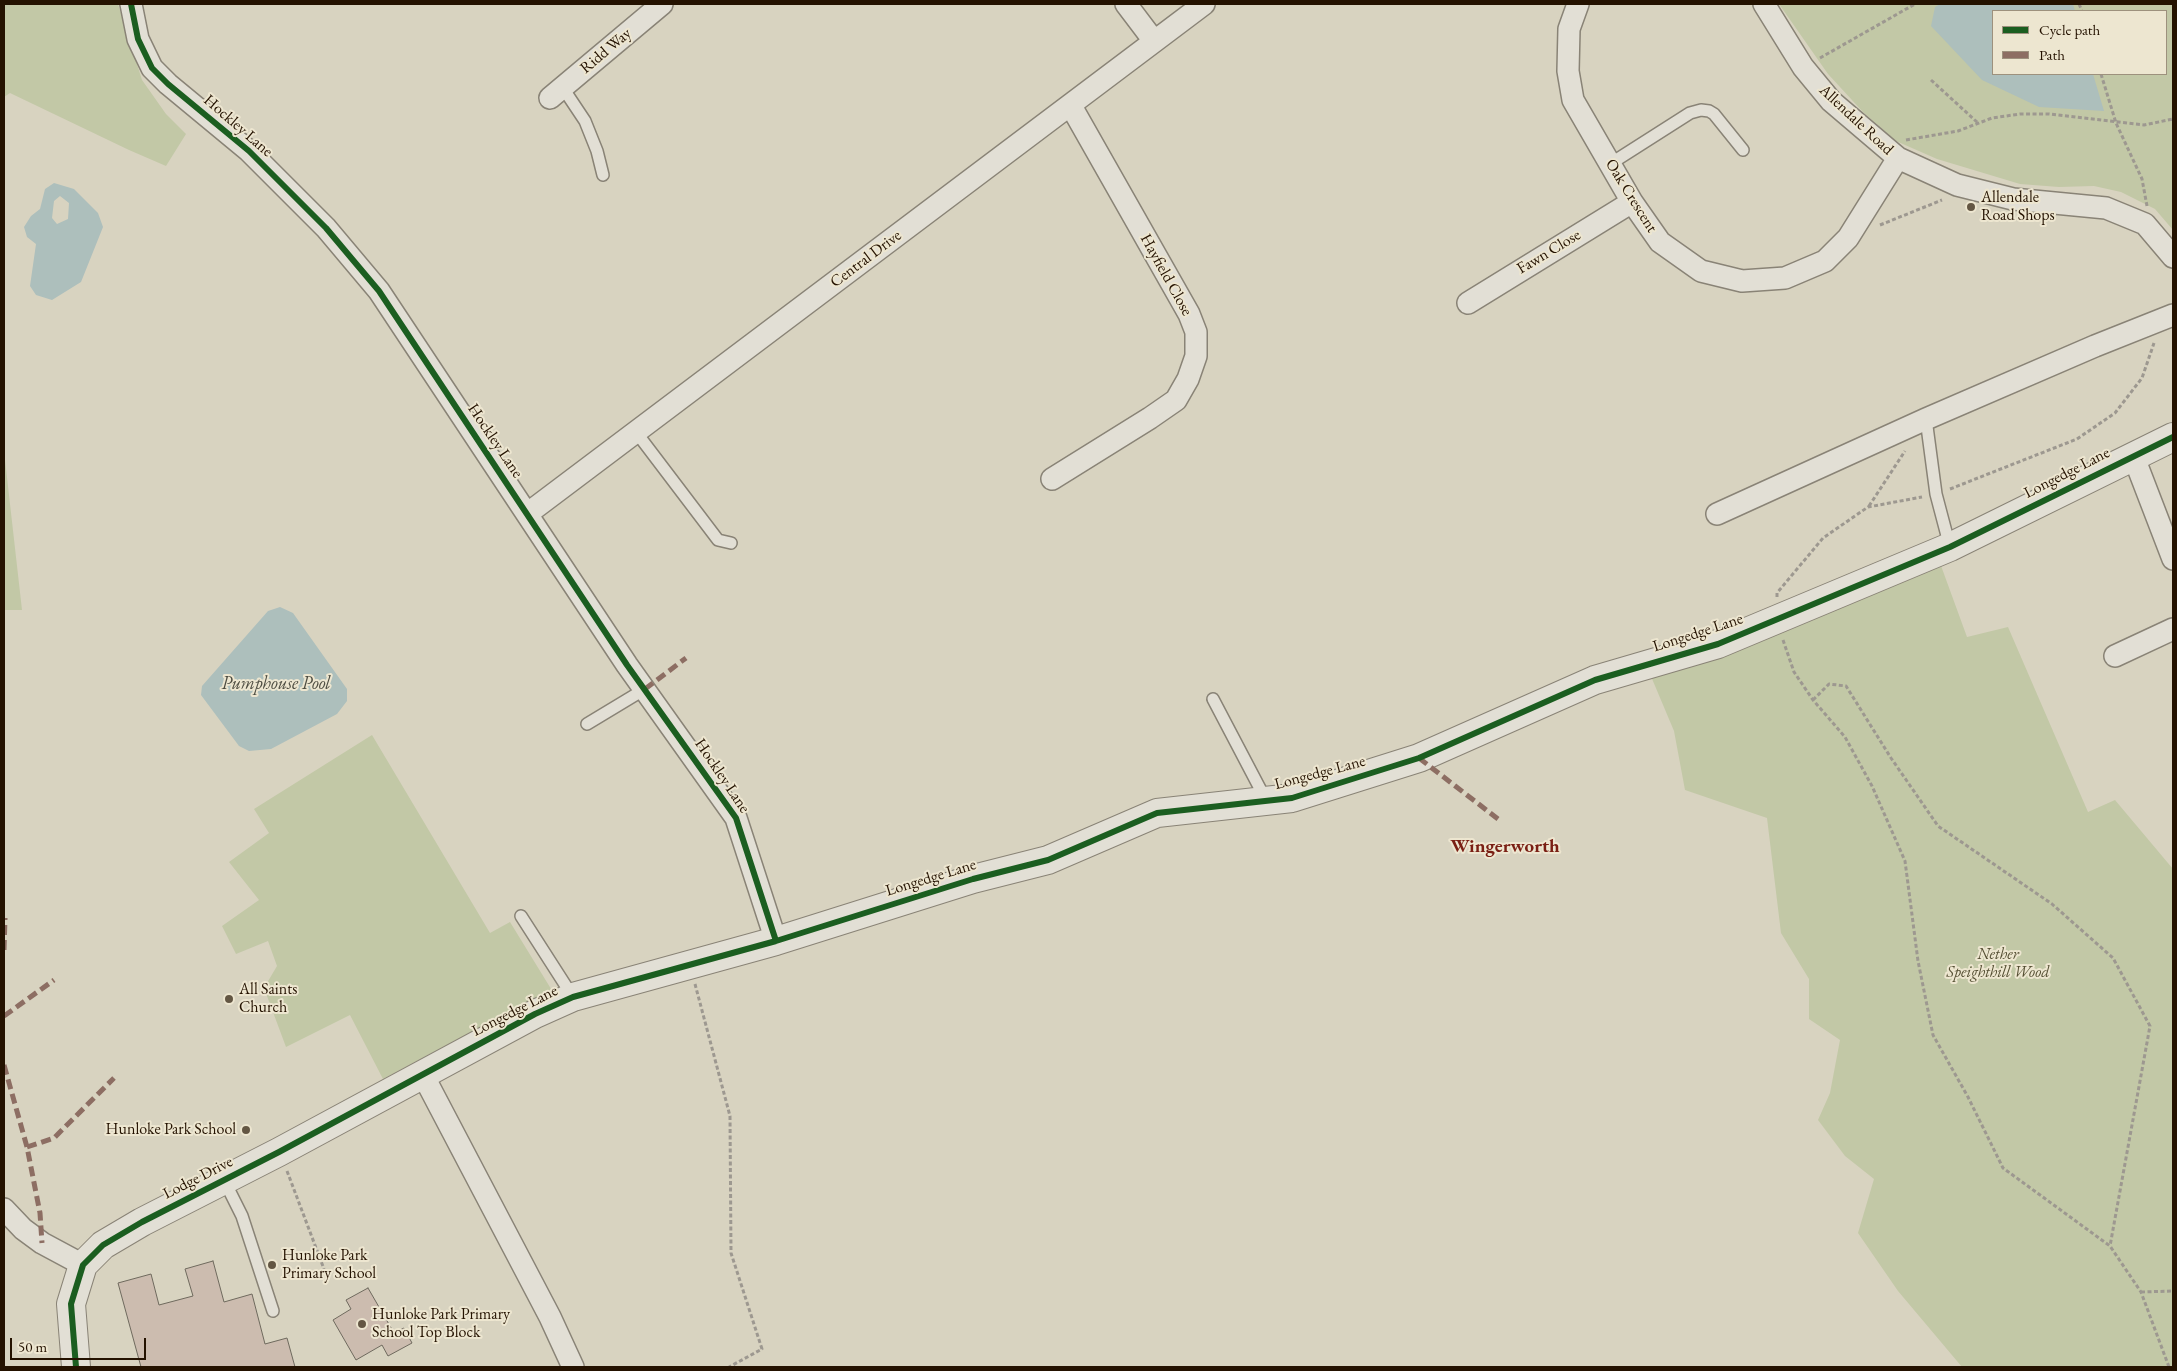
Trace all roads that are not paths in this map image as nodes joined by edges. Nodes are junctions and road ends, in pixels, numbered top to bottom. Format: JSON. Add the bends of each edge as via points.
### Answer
{"nodes":[{"id":1,"x":131,"y":4,"type":"edge"},
{"id":2,"x":662,"y":4,"type":"edge"},
{"id":3,"x":1126,"y":4,"type":"edge"},
{"id":4,"x":1204,"y":4,"type":"edge"},
{"id":5,"x":1578,"y":4,"type":"edge"},
{"id":6,"x":1764,"y":4,"type":"edge"},
{"id":7,"x":1154,"y":41,"type":"junction"},
{"id":8,"x":557,"y":93,"type":"joint"},
{"id":9,"x":1070,"y":106,"type":"junction"},
{"id":10,"x":1743,"y":150,"type":"dead end"},
{"id":11,"x":1898,"y":158,"type":"junction"},
{"id":12,"x":1610,"y":164,"type":"junction"},
{"id":13,"x":603,"y":175,"type":"dead end"},
{"id":14,"x":1632,"y":202,"type":"junction"},
{"id":15,"x":2173,"y":257,"type":"edge"},
{"id":16,"x":1468,"y":303,"type":"dead end"},
{"id":17,"x":2168,"y":317,"type":"edge"},
{"id":18,"x":1926,"y":419,"type":"junction"},
{"id":19,"x":636,"y":432,"type":"junction"},
{"id":20,"x":2173,"y":437,"type":"edge"},
{"id":21,"x":2133,"y":455,"type":"junction"},
{"id":22,"x":1052,"y":479,"type":"dead end"},
{"id":23,"x":527,"y":514,"type":"junction"},
{"id":24,"x":1717,"y":514,"type":"dead end"},
{"id":25,"x":731,"y":543,"type":"dead end"},
{"id":26,"x":1950,"y":547,"type":"junction"},
{"id":27,"x":2173,"y":559,"type":"edge"},
{"id":28,"x":2173,"y":628,"type":"edge"},
{"id":29,"x":2115,"y":656,"type":"dead end"},
{"id":30,"x":645,"y":689,"type":"junction"},
{"id":31,"x":1213,"y":699,"type":"dead end"},
{"id":32,"x":587,"y":724,"type":"dead end"},
{"id":33,"x":1267,"y":801,"type":"junction"},
{"id":34,"x":521,"y":916,"type":"dead end"},
{"id":35,"x":776,"y":941,"type":"junction"},
{"id":36,"x":573,"y":997,"type":"junction"},
{"id":37,"x":423,"y":1075,"type":"junction"},
{"id":38,"x":224,"y":1180,"type":"junction"},
{"id":39,"x":4,"y":1209,"type":"edge"},
{"id":40,"x":83,"y":1266,"type":"junction"},
{"id":41,"x":273,"y":1311,"type":"dead end"},
{"id":42,"x":76,"y":1367,"type":"edge"},
{"id":43,"x":573,"y":1367,"type":"edge"}],
"edges":[{"from":1,"to":23,"type":"street","name":"Hockley Lane","via":[[138,39],[152,68],[249,151],[326,228],[379,291]]},
{"from":2,"to":8,"type":"street","name":"Ridd Way"},
{"from":3,"to":7,"type":"street"},
{"from":4,"to":7,"type":"street","name":"Central Drive"},
{"from":5,"to":12,"type":"street","name":"Oak Crescent","via":[[1569,29],[1568,71],[1573,100]]},
{"from":6,"to":11,"type":"street","name":"Allendale Road","via":[[1803,67],[1831,101]]},
{"from":7,"to":9,"type":"street","name":"Central Drive"},
{"from":8,"to":13,"type":"lane","via":[[585,121]]},
{"from":9,"to":19,"type":"street","name":"Central Drive"},
{"from":9,"to":22,"type":"street","name":"Hayfield Close","via":[[1189,314],[1196,332],[1196,356],[1176,400]]},
{"from":10,"to":12,"type":"lane","via":[[1714,114],[1701,110],[1690,113]]},
{"from":11,"to":14,"type":"street","name":"Oak Crescent","via":[[1848,238],[1825,261],[1784,278],[1742,280],[1701,271],[1660,242]]},
{"from":11,"to":15,"type":"street","name":"Allendale Road","via":[[1957,186],[2013,199],[2106,208],[2145,224]]},
{"from":12,"to":14,"type":"street","name":"Oak Crescent"},
{"from":14,"to":16,"type":"street","name":"Fawn Close"},
{"from":17,"to":18,"type":"street"},
{"from":18,"to":24,"type":"street"},
{"from":18,"to":26,"type":"lane","via":[[1936,494]]},
{"from":19,"to":23,"type":"street","name":"Central Drive"},
{"from":19,"to":25,"type":"lane","via":[[718,540]]},
{"from":20,"to":21,"type":"street","name":"Longedge Lane"},
{"from":21,"to":26,"type":"street","name":"Longedge Lane"},
{"from":21,"to":27,"type":"street"},
{"from":23,"to":30,"type":"street","name":"Hockley Lane"},
{"from":26,"to":33,"type":"street","name":"Longedge Lane","via":[[1718,644],[1595,680],[1419,758],[1292,798]]},
{"from":28,"to":29,"type":"street"},
{"from":30,"to":32,"type":"lane"},
{"from":30,"to":35,"type":"street","name":"Hockley Lane","via":[[736,818]]},
{"from":31,"to":33,"type":"lane"},
{"from":33,"to":35,"type":"street","name":"Longedge Lane","via":[[1157,813],[1048,860],[973,879]]},
{"from":34,"to":36,"type":"lane"},
{"from":35,"to":36,"type":"street","name":"Longedge Lane"},
{"from":36,"to":37,"type":"street","name":"Longedge Lane"},
{"from":37,"to":38,"type":"street","name":"Lodge Drive"},
{"from":37,"to":43,"type":"street"},
{"from":38,"to":40,"type":"street","name":"Lodge Drive","via":[[103,1245]]},
{"from":38,"to":41,"type":"lane","via":[[242,1216]]},
{"from":39,"to":40,"type":"street","via":[[42,1243]]},
{"from":40,"to":42,"type":"street","name":"Lodge Drive","via":[[71,1304]]}]}
